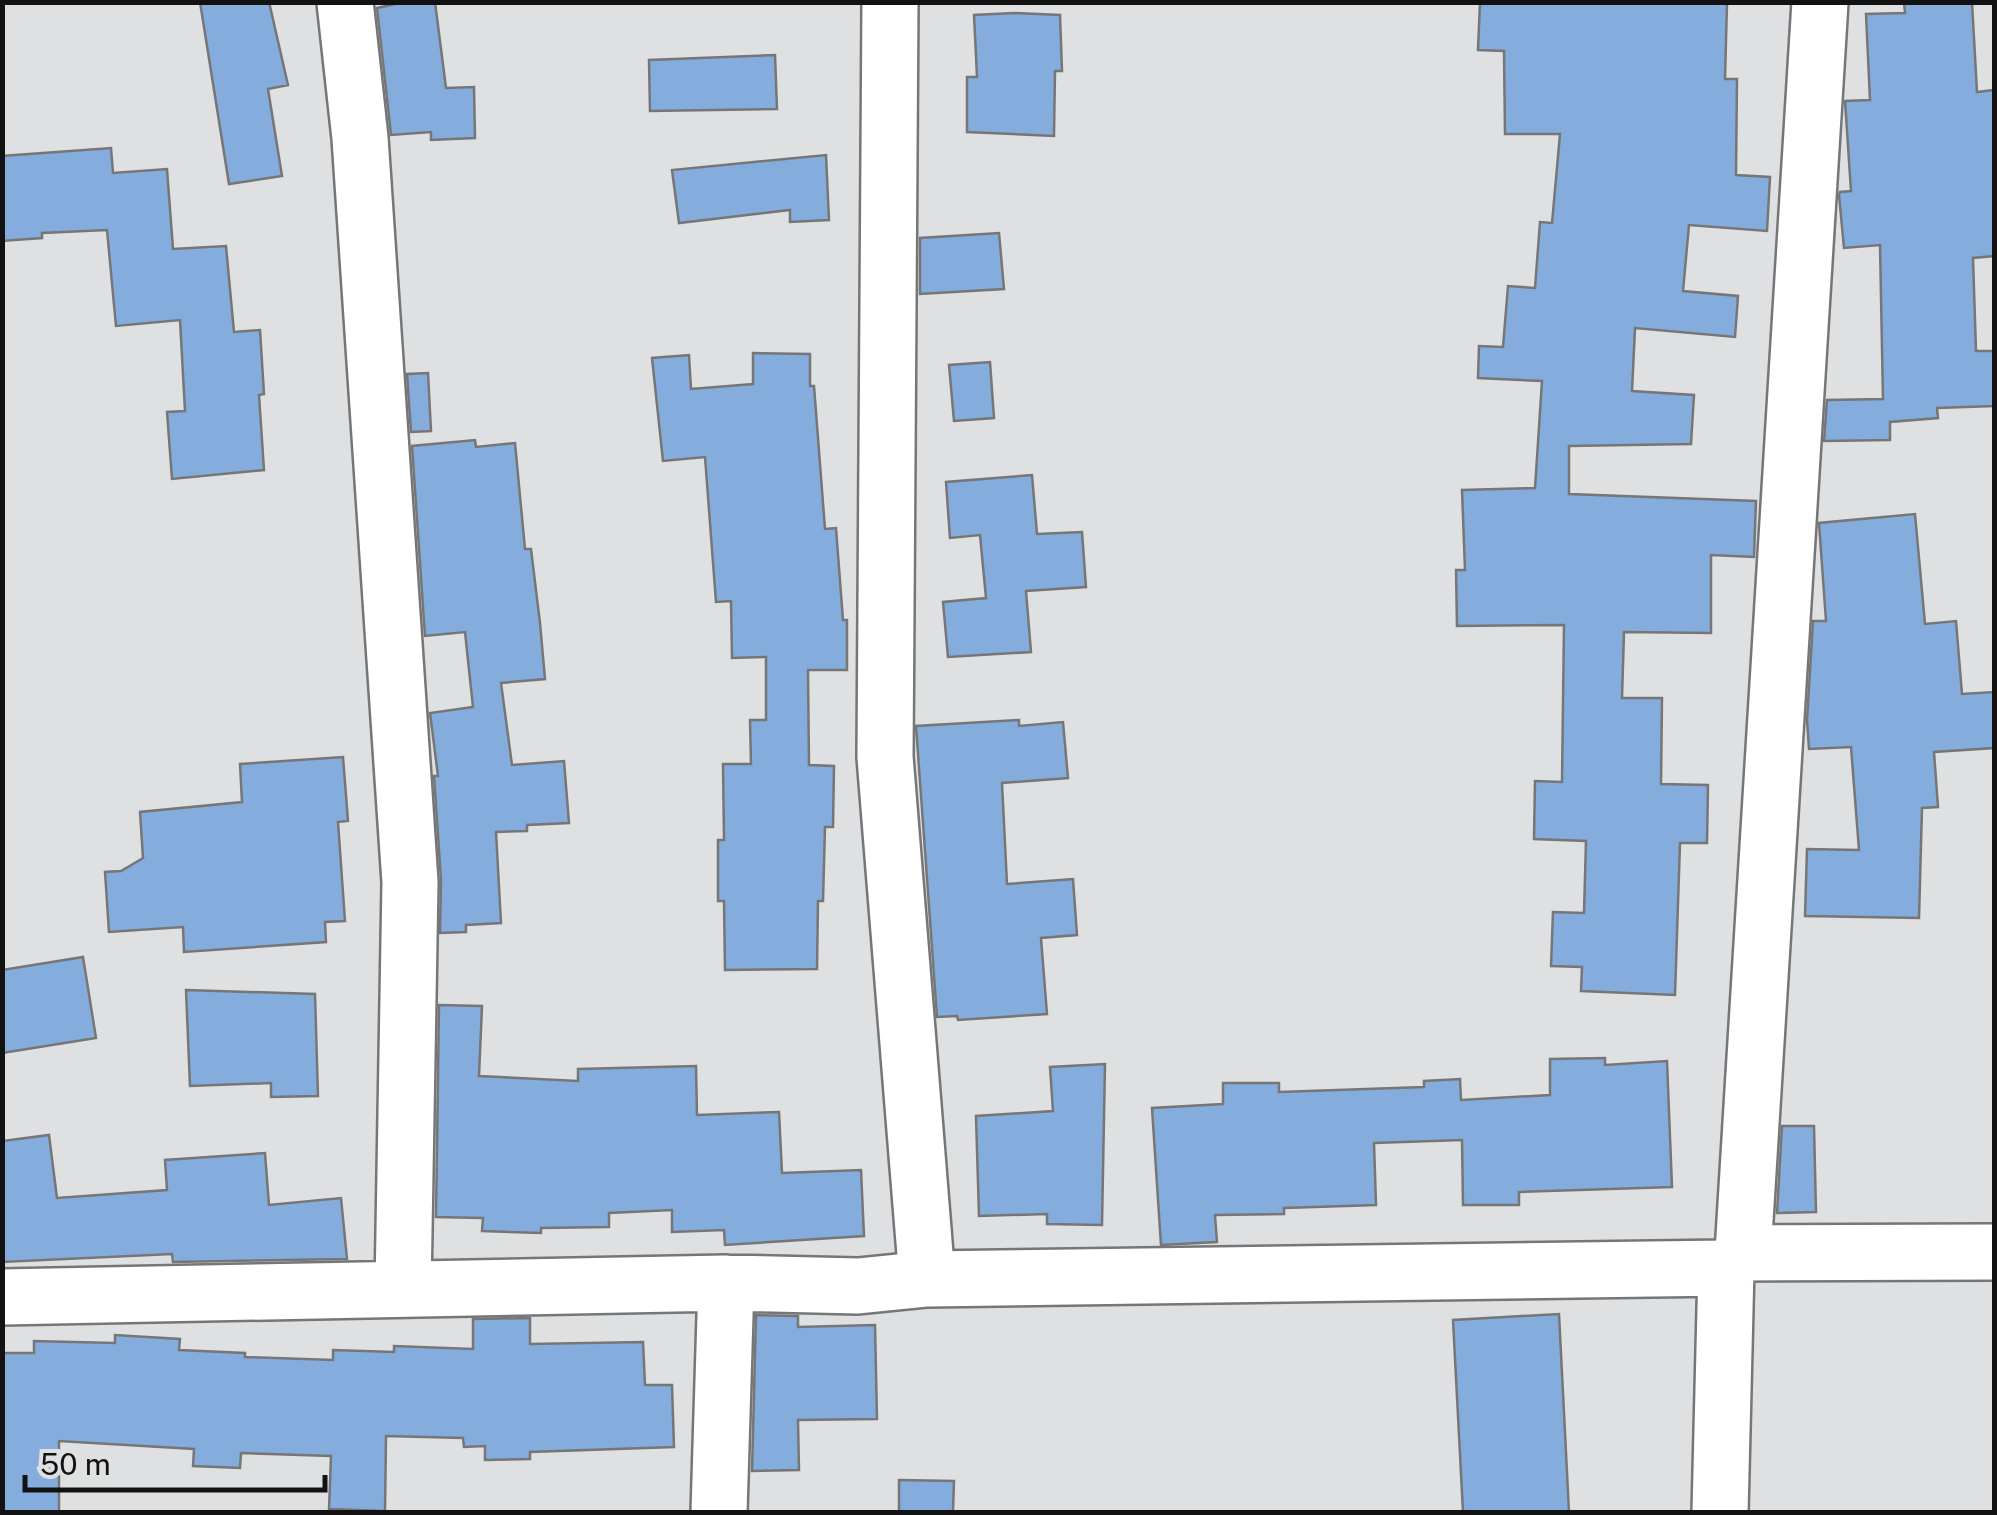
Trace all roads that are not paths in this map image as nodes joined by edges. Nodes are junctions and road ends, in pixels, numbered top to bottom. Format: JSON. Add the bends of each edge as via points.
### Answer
{"nodes":[{"id":1,"x":345,"y":2,"type":"edge"},
{"id":2,"x":890,"y":2,"type":"edge"},
{"id":3,"x":1820,"y":2,"type":"edge"},
{"id":4,"x":1994,"y":1252,"type":"edge"},
{"id":5,"x":1735,"y":1260,"type":"junction"},
{"id":6,"x":927,"y":1278,"type":"junction"},
{"id":7,"x":726,"y":1283,"type":"junction"},
{"id":8,"x":403,"y":1289,"type":"junction"},
{"id":9,"x":2,"y":1297,"type":"edge"},
{"id":10,"x":719,"y":1512,"type":"edge"},
{"id":11,"x":1720,"y":1512,"type":"edge"}],
"edges":[{"from":1,"to":8,"type":"street","via":[[410,882]]},
{"from":2,"to":6,"type":"street","via":[[885,757]]},
{"from":3,"to":5,"type":"street"},
{"from":4,"to":5,"type":"street"},
{"from":5,"to":6,"type":"street"},
{"from":5,"to":11,"type":"street"},
{"from":6,"to":7,"type":"street","via":[[858,1286]]},
{"from":7,"to":8,"type":"street"},
{"from":7,"to":10,"type":"street"},
{"from":8,"to":9,"type":"street"}]}
